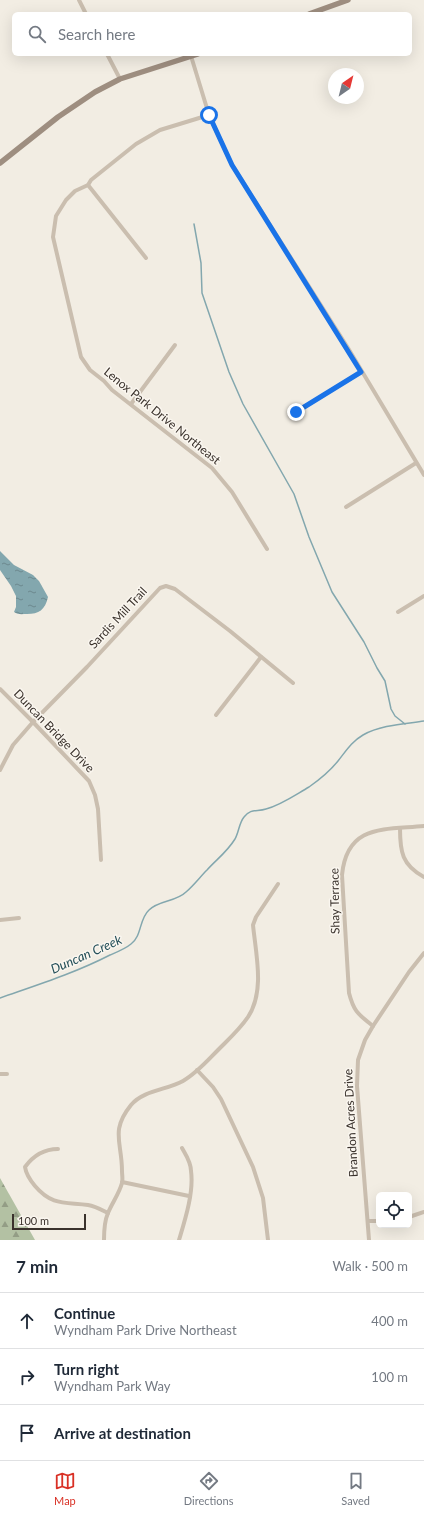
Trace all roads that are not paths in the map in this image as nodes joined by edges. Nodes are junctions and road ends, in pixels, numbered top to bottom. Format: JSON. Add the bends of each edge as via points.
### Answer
{"nodes":[{"id":1,"x":78,"y":0,"type":"edge"},
{"id":2,"x":348,"y":0,"type":"edge"},
{"id":3,"x":85,"y":12,"type":"edge"},
{"id":4,"x":315,"y":12,"type":"edge"},
{"id":5,"x":109,"y":56,"type":"edge"},
{"id":6,"x":191,"y":56,"type":"joint"},
{"id":7,"x":120,"y":79,"type":"junction"},
{"id":8,"x":209,"y":115,"type":"junction"},
{"id":9,"x":0,"y":163,"type":"edge"},
{"id":10,"x":88,"y":185,"type":"junction"},
{"id":11,"x":146,"y":258,"type":"dead end"},
{"id":12,"x":175,"y":345,"type":"dead end"},
{"id":13,"x":361,"y":372,"type":"junction"},
{"id":14,"x":131,"y":404,"type":"junction"},
{"id":15,"x":296,"y":412,"type":"dead end"},
{"id":16,"x":416,"y":463,"type":"junction"},
{"id":17,"x":424,"y":475,"type":"edge"},
{"id":18,"x":346,"y":507,"type":"dead end"},
{"id":19,"x":267,"y":549,"type":"dead end"},
{"id":20,"x":424,"y":596,"type":"edge"},
{"id":21,"x":398,"y":612,"type":"dead end"},
{"id":22,"x":260,"y":657,"type":"junction"},
{"id":23,"x":293,"y":683,"type":"dead end"},
{"id":24,"x":0,"y":689,"type":"edge"},
{"id":25,"x":216,"y":715,"type":"dead end"},
{"id":26,"x":33,"y":722,"type":"junction"},
{"id":27,"x":0,"y":770,"type":"edge"},
{"id":28,"x":424,"y":826,"type":"edge"},
{"id":29,"x":400,"y":828,"type":"junction"},
{"id":30,"x":101,"y":860,"type":"dead end"},
{"id":31,"x":424,"y":878,"type":"edge"},
{"id":32,"x":278,"y":884,"type":"dead end"},
{"id":33,"x":19,"y":918,"type":"dead end"},
{"id":34,"x":0,"y":920,"type":"edge"},
{"id":35,"x":424,"y":952,"type":"edge"},
{"id":36,"x":373,"y":1026,"type":"junction"},
{"id":37,"x":198,"y":1070,"type":"junction"},
{"id":38,"x":0,"y":1074,"type":"edge"},
{"id":39,"x":7,"y":1074,"type":"dead end"},
{"id":40,"x":182,"y":1148,"type":"dead end"},
{"id":41,"x":58,"y":1149,"type":"dead end"},
{"id":42,"x":122,"y":1182,"type":"junction"},
{"id":43,"x":189,"y":1196,"type":"junction"},
{"id":44,"x":424,"y":1212,"type":"edge"},
{"id":45,"x":108,"y":1213,"type":"junction"},
{"id":46,"x":412,"y":1216,"type":"edge"},
{"id":47,"x":368,"y":1221,"type":"junction"},
{"id":48,"x":376,"y":1221,"type":"edge"},
{"id":49,"x":104,"y":1240,"type":"edge"},
{"id":50,"x":179,"y":1240,"type":"edge"},
{"id":51,"x":268,"y":1240,"type":"edge"},
{"id":52,"x":369,"y":1240,"type":"edge"}],
"edges":[{"from":1,"to":3,"type":"street"},
{"from":2,"to":4,"type":"street"},
{"from":5,"to":7,"type":"street"},
{"from":6,"to":7,"type":"street"},
{"from":6,"to":8,"type":"street"},
{"from":7,"to":9,"type":"street","via":[[58,117]]},
{"from":8,"to":10,"type":"street","name":"Lenox Park Drive Northeast","via":[[160,130],[136,144]]},
{"from":8,"to":13,"type":"street","via":[[232,165]]},
{"from":10,"to":11,"type":"street"},
{"from":10,"to":14,"type":"street","name":"Lenox Park Drive Northeast","via":[[75,191],[66,200],[56,216],[53,237],[81,357],[90,370]]},
{"from":12,"to":14,"type":"street"},
{"from":13,"to":15,"type":"street"},
{"from":13,"to":16,"type":"street"},
{"from":14,"to":19,"type":"street","name":"Lenox Park Drive Northeast","via":[[212,468],[232,492]]},
{"from":16,"to":17,"type":"street"},
{"from":16,"to":18,"type":"street"},
{"from":20,"to":21,"type":"street"},
{"from":22,"to":23,"type":"street","name":"Sardis Mill Trail"},
{"from":22,"to":25,"type":"street"},
{"from":22,"to":26,"type":"street","name":"Sardis Mill Trail","via":[[175,589],[166,586],[155,592]]},
{"from":24,"to":26,"type":"street","name":"Duncan Bridge Drive"},
{"from":26,"to":27,"type":"street","name":"Sardis Mill Trail","via":[[13,745]]},
{"from":26,"to":30,"type":"street","name":"Duncan Bridge Drive","via":[[89,781],[98,809]]},
{"from":28,"to":29,"type":"street","name":"Shay Terrace"},
{"from":29,"to":31,"type":"street","via":[[400,846],[408,866]]},
{"from":29,"to":36,"type":"street","name":"Shay Terrace","via":[[373,831],[363,836],[347,851],[343,863],[349,993],[358,1014]]},
{"from":32,"to":37,"type":"street","via":[[256,917],[254,925],[258,978],[257,992],[248,1017]]},
{"from":33,"to":34,"type":"street"},
{"from":35,"to":36,"type":"street","name":"Brandon Acres Drive"},
{"from":36,"to":47,"type":"street","name":"Brandon Acres Drive","via":[[358,1060],[357,1086]]},
{"from":37,"to":42,"type":"street","via":[[182,1081],[143,1096],[133,1103],[125,1114],[119,1126],[118,1138]]},
{"from":37,"to":51,"type":"street","via":[[221,1098],[253,1167],[263,1198]]},
{"from":38,"to":39,"type":"street"},
{"from":40,"to":43,"type":"street","via":[[192,1171]]},
{"from":41,"to":45,"type":"street","via":[[43,1151],[30,1160],[25,1167],[32,1183],[41,1194],[52,1200],[89,1205]]},
{"from":42,"to":43,"type":"street"},
{"from":42,"to":45,"type":"street"},
{"from":43,"to":50,"type":"street"},
{"from":44,"to":46,"type":"street"},
{"from":45,"to":49,"type":"street","via":[[104,1226]]},
{"from":47,"to":48,"type":"street"},
{"from":47,"to":52,"type":"street","name":"Brandon Acres Drive"}]}
